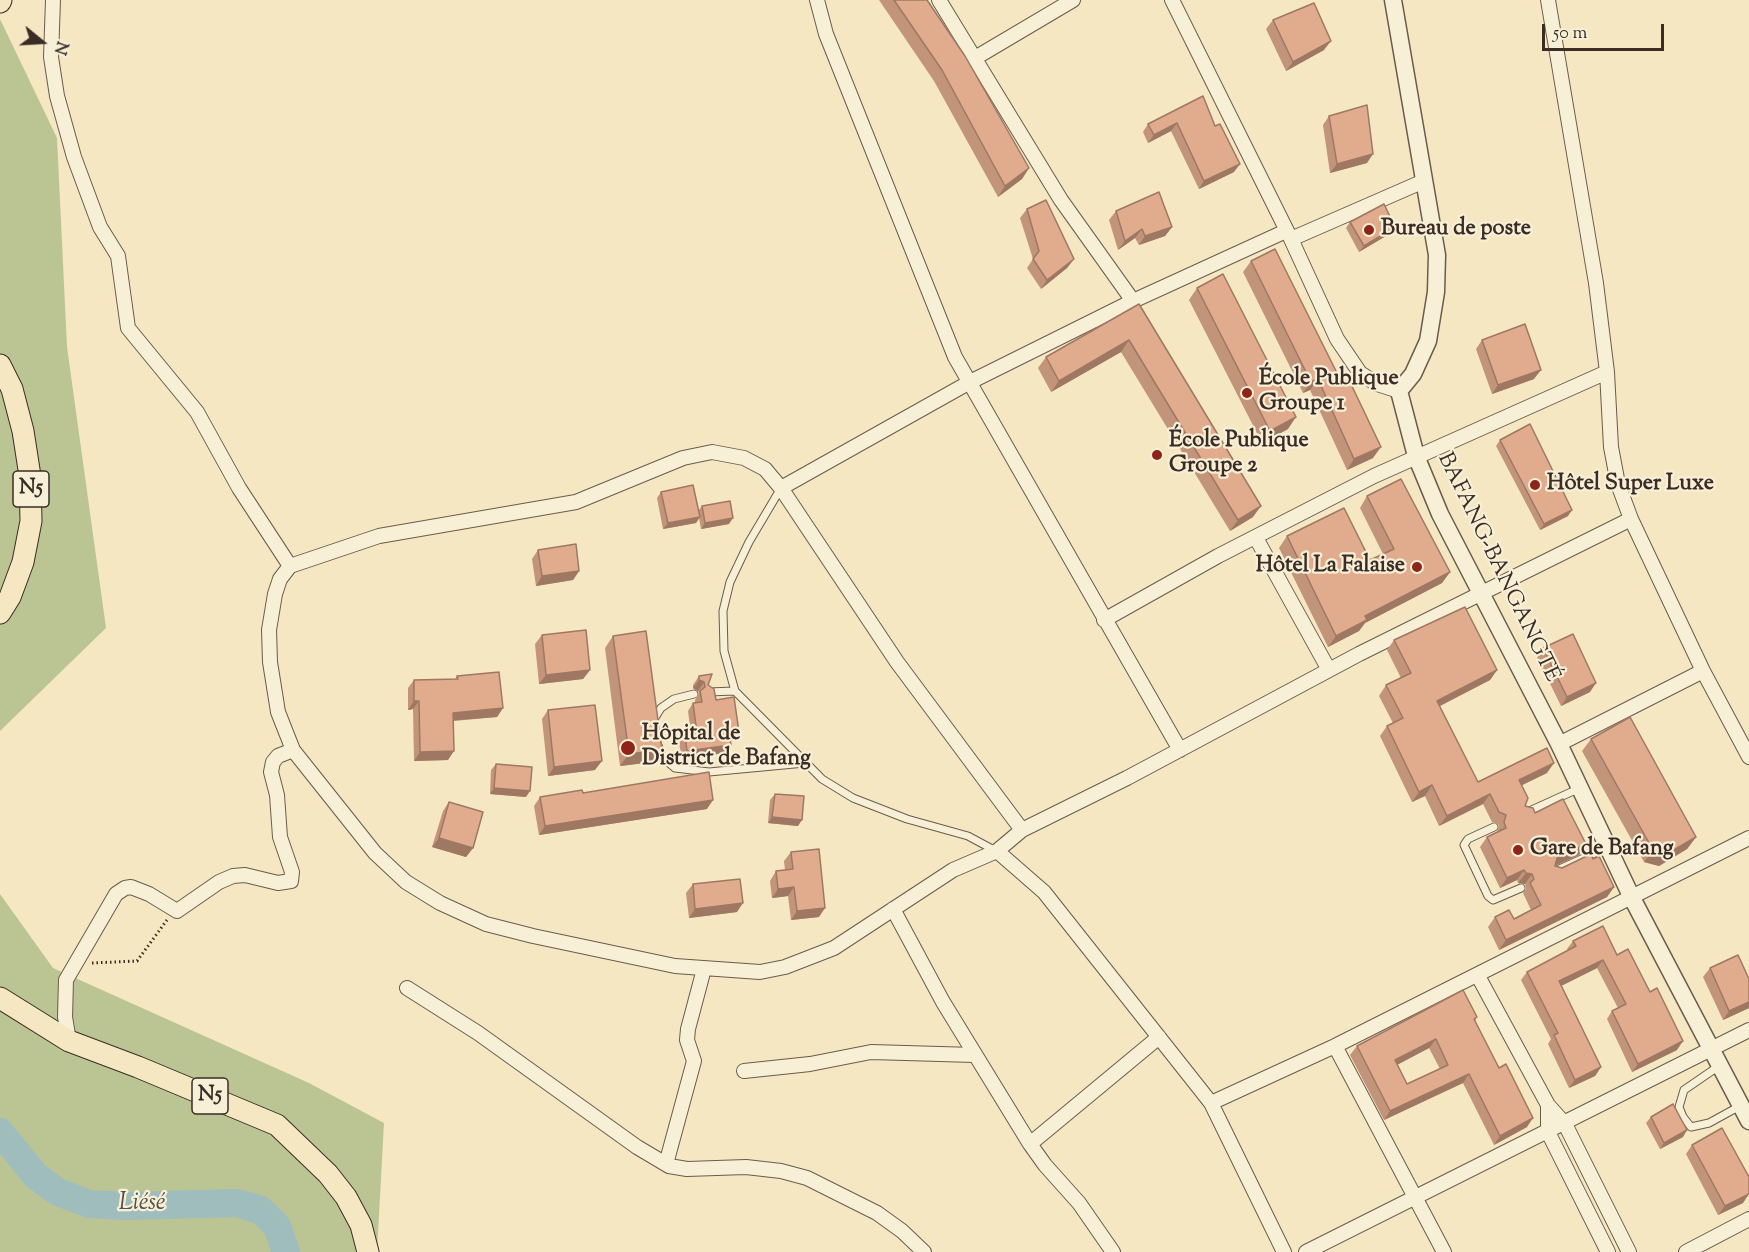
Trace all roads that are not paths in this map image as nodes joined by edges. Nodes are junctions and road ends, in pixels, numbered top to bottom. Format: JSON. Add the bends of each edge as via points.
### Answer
{"nodes":[{"id":1,"x":53,"y":0,"type":"edge"},
{"id":2,"x":816,"y":0,"type":"edge"},
{"id":3,"x":939,"y":0,"type":"edge"},
{"id":4,"x":1073,"y":0,"type":"edge"},
{"id":5,"x":1172,"y":0,"type":"edge"},
{"id":6,"x":1394,"y":0,"type":"edge"},
{"id":7,"x":1548,"y":0,"type":"edge"},
{"id":8,"x":975,"y":58,"type":"junction"},
{"id":9,"x":1424,"y":181,"type":"junction"},
{"id":10,"x":1289,"y":235,"type":"junction"},
{"id":11,"x":1133,"y":301,"type":"junction"},
{"id":12,"x":0,"y":364,"type":"edge"},
{"id":13,"x":1607,"y":372,"type":"junction"},
{"id":14,"x":970,"y":382,"type":"junction"},
{"id":15,"x":1399,"y":391,"type":"junction"},
{"id":16,"x":1416,"y":456,"type":"junction"},
{"id":17,"x":781,"y":488,"type":"junction"},
{"id":18,"x":1631,"y":519,"type":"junction"},
{"id":19,"x":1256,"y":538,"type":"junction"},
{"id":20,"x":290,"y":566,"type":"junction"},
{"id":21,"x":1483,"y":593,"type":"junction"},
{"id":22,"x":0,"y":613,"type":"edge"},
{"id":23,"x":1104,"y":620,"type":"junction"},
{"id":24,"x":1329,"y":670,"type":"junction"},
{"id":25,"x":1703,"y":671,"type":"junction"},
{"id":26,"x":735,"y":691,"type":"junction"},
{"id":27,"x":708,"y":692,"type":"edge"},
{"id":28,"x":694,"y":694,"type":"dead end"},
{"id":29,"x":1559,"y":744,"type":"junction"},
{"id":30,"x":293,"y":750,"type":"junction"},
{"id":31,"x":1180,"y":750,"type":"junction"},
{"id":32,"x":1749,"y":758,"type":"edge"},
{"id":33,"x":805,"y":763,"type":"junction"},
{"id":34,"x":1580,"y":788,"type":"junction"},
{"id":35,"x":1523,"y":813,"type":"edge"},
{"id":36,"x":1494,"y":827,"type":"dead end"},
{"id":37,"x":1022,"y":830,"type":"junction"},
{"id":38,"x":1749,"y":838,"type":"edge"},
{"id":39,"x":1608,"y":847,"type":"junction"},
{"id":40,"x":997,"y":851,"type":"junction"},
{"id":41,"x":1553,"y":873,"type":"edge"},
{"id":42,"x":1521,"y":888,"type":"dead end"},
{"id":43,"x":1632,"y":898,"type":"junction"},
{"id":44,"x":893,"y":909,"type":"junction"},
{"id":45,"x":704,"y":969,"type":"junction"},
{"id":46,"x":1478,"y":976,"type":"junction"},
{"id":47,"x":408,"y":988,"type":"dead end"},
{"id":48,"x":0,"y":998,"type":"edge"},
{"id":49,"x":1749,"y":1030,"type":"edge"},
{"id":50,"x":1159,"y":1037,"type":"junction"},
{"id":51,"x":69,"y":1041,"type":"junction"},
{"id":52,"x":1335,"y":1046,"type":"junction"},
{"id":53,"x":1710,"y":1050,"type":"junction"},
{"id":54,"x":974,"y":1055,"type":"junction"},
{"id":55,"x":1719,"y":1066,"type":"junction"},
{"id":56,"x":744,"y":1071,"type":"dead end"},
{"id":57,"x":1211,"y":1103,"type":"junction"},
{"id":58,"x":1548,"y":1105,"type":"junction"},
{"id":59,"x":1740,"y":1106,"type":"junction"},
{"id":60,"x":1749,"y":1121,"type":"edge"},
{"id":61,"x":1565,"y":1124,"type":"junction"},
{"id":62,"x":1548,"y":1132,"type":"junction"},
{"id":63,"x":1030,"y":1144,"type":"junction"},
{"id":64,"x":666,"y":1164,"type":"junction"},
{"id":65,"x":1415,"y":1197,"type":"junction"},
{"id":66,"x":1749,"y":1219,"type":"edge"},
{"id":67,"x":368,"y":1252,"type":"edge"},
{"id":68,"x":924,"y":1252,"type":"edge"},
{"id":69,"x":1113,"y":1252,"type":"edge"},
{"id":70,"x":1284,"y":1252,"type":"edge"},
{"id":71,"x":1306,"y":1252,"type":"edge"},
{"id":72,"x":1444,"y":1252,"type":"edge"},
{"id":73,"x":1608,"y":1252,"type":"edge"},
{"id":74,"x":1629,"y":1252,"type":"edge"},
{"id":75,"x":1686,"y":1252,"type":"edge"}],
"edges":[{"from":1,"to":20,"type":"street","via":[[51,57],[57,96],[74,158],[100,227],[118,256],[128,328],[197,412],[238,488]]},
{"from":2,"to":14,"type":"street","via":[[928,294]]},
{"from":3,"to":8,"type":"street"},
{"from":4,"to":8,"type":"street"},
{"from":5,"to":10,"type":"street"},
{"from":6,"to":9,"type":"street"},
{"from":7,"to":13,"type":"street","via":[[1596,283]]},
{"from":8,"to":11,"type":"street","via":[[1061,200]]},
{"from":9,"to":10,"type":"street"},
{"from":9,"to":15,"type":"street","via":[[1437,255],[1436,292],[1428,341],[1413,374]]},
{"from":10,"to":11,"type":"street"},
{"from":10,"to":15,"type":"street","via":[[1337,339],[1360,373]]},
{"from":11,"to":14,"type":"street"},
{"from":12,"to":22,"type":"highway","number":"N5","via":[[12,389],[23,431],[31,520],[23,562]]},
{"from":13,"to":16,"type":"street"},
{"from":13,"to":18,"type":"street","via":[[1611,447],[1618,484]]},
{"from":14,"to":17,"type":"street"},
{"from":14,"to":23,"type":"street"},
{"from":15,"to":16,"type":"street","name":"BAFANG-BANGANGTÉ"},
{"from":16,"to":19,"type":"street"},
{"from":16,"to":21,"type":"street","name":"BAFANG-BANGANGTÉ","via":[[1440,514]]},
{"from":17,"to":20,"type":"street","via":[[765,469],[744,458],[712,452],[682,458],[576,502],[378,536]]},
{"from":17,"to":26,"type":"lane","via":[[730,582],[723,611],[724,651]]},
{"from":17,"to":37,"type":"street","via":[[897,662]]},
{"from":18,"to":21,"type":"street"},
{"from":18,"to":25,"type":"street"},
{"from":19,"to":23,"type":"street"},
{"from":19,"to":24,"type":"street"},
{"from":20,"to":30,"type":"street","via":[[275,594],[269,630],[273,688]]},
{"from":21,"to":24,"type":"street"},
{"from":21,"to":29,"type":"street","name":"BAFANG-BANGANGTÉ"},
{"from":23,"to":31,"type":"street"},
{"from":24,"to":31,"type":"street"},
{"from":25,"to":29,"type":"street"},
{"from":25,"to":32,"type":"street"},
{"from":26,"to":27,"type":"lane"},
{"from":26,"to":33,"type":"lane"},
{"from":28,"to":33,"type":"lane","via":[[674,699],[661,708],[653,721],[663,758],[675,768],[709,772]]},
{"from":29,"to":34,"type":"street","name":"BAFANG-BANGANGTÉ"},
{"from":30,"to":45,"type":"street","via":[[375,853],[406,882],[440,903],[486,924],[533,936]]},
{"from":30,"to":51,"type":"street","via":[[278,756],[271,772],[291,881],[233,876],[177,911],[149,894],[124,888],[116,894],[66,980]]},
{"from":31,"to":37,"type":"street"},
{"from":33,"to":40,"type":"lane","via":[[853,798],[906,819],[968,836]]},
{"from":34,"to":35,"type":"lane"},
{"from":34,"to":39,"type":"street","name":"BAFANG-BANGANGTÉ"},
{"from":36,"to":42,"type":"lane","via":[[1468,839],[1464,845],[1493,900]]},
{"from":37,"to":40,"type":"street"},
{"from":38,"to":43,"type":"street"},
{"from":39,"to":41,"type":"lane"},
{"from":39,"to":43,"type":"street","name":"BAFANG-BANGANGTÉ"},
{"from":40,"to":44,"type":"street","via":[[952,870]]},
{"from":40,"to":50,"type":"street","via":[[1044,892]]},
{"from":43,"to":46,"type":"street"},
{"from":43,"to":53,"type":"street","name":"BAFANG-BANGANGTÉ"},
{"from":44,"to":45,"type":"street","via":[[834,948],[785,968],[760,972]]},
{"from":44,"to":54,"type":"street"},
{"from":45,"to":64,"type":"street","via":[[688,1029],[687,1040],[694,1061]]},
{"from":46,"to":52,"type":"street"},
{"from":46,"to":58,"type":"street"},
{"from":47,"to":64,"type":"street"},
{"from":48,"to":51,"type":"highway","number":"N5"},
{"from":49,"to":53,"type":"street"},
{"from":50,"to":57,"type":"street"},
{"from":50,"to":63,"type":"street"},
{"from":51,"to":67,"type":"highway","number":"N5","via":[[277,1125],[346,1197],[361,1225]]},
{"from":52,"to":57,"type":"street"},
{"from":52,"to":65,"type":"street"},
{"from":53,"to":55,"type":"street","name":"BAFANG-BANGANGTÉ"},
{"from":53,"to":61,"type":"street"},
{"from":54,"to":56,"type":"street","via":[[870,1052]]},
{"from":54,"to":63,"type":"street"},
{"from":55,"to":59,"type":"street","name":"BAFANG-BANGANGTÉ"},
{"from":55,"to":59,"type":"lane","via":[[1684,1090],[1679,1107],[1683,1117],[1691,1126],[1709,1124]]},
{"from":57,"to":70,"type":"street"},
{"from":58,"to":61,"type":"street"},
{"from":58,"to":62,"type":"street"},
{"from":59,"to":60,"type":"street","name":"BAFANG-BANGANGTÉ"},
{"from":61,"to":62,"type":"street"},
{"from":61,"to":74,"type":"street"},
{"from":62,"to":65,"type":"street"},
{"from":62,"to":73,"type":"street"},
{"from":63,"to":69,"type":"street"},
{"from":64,"to":68,"type":"street","via":[[687,1169],[746,1167],[807,1178],[877,1214]]},
{"from":65,"to":71,"type":"street"},
{"from":65,"to":72,"type":"street"},
{"from":66,"to":75,"type":"street"}]}
